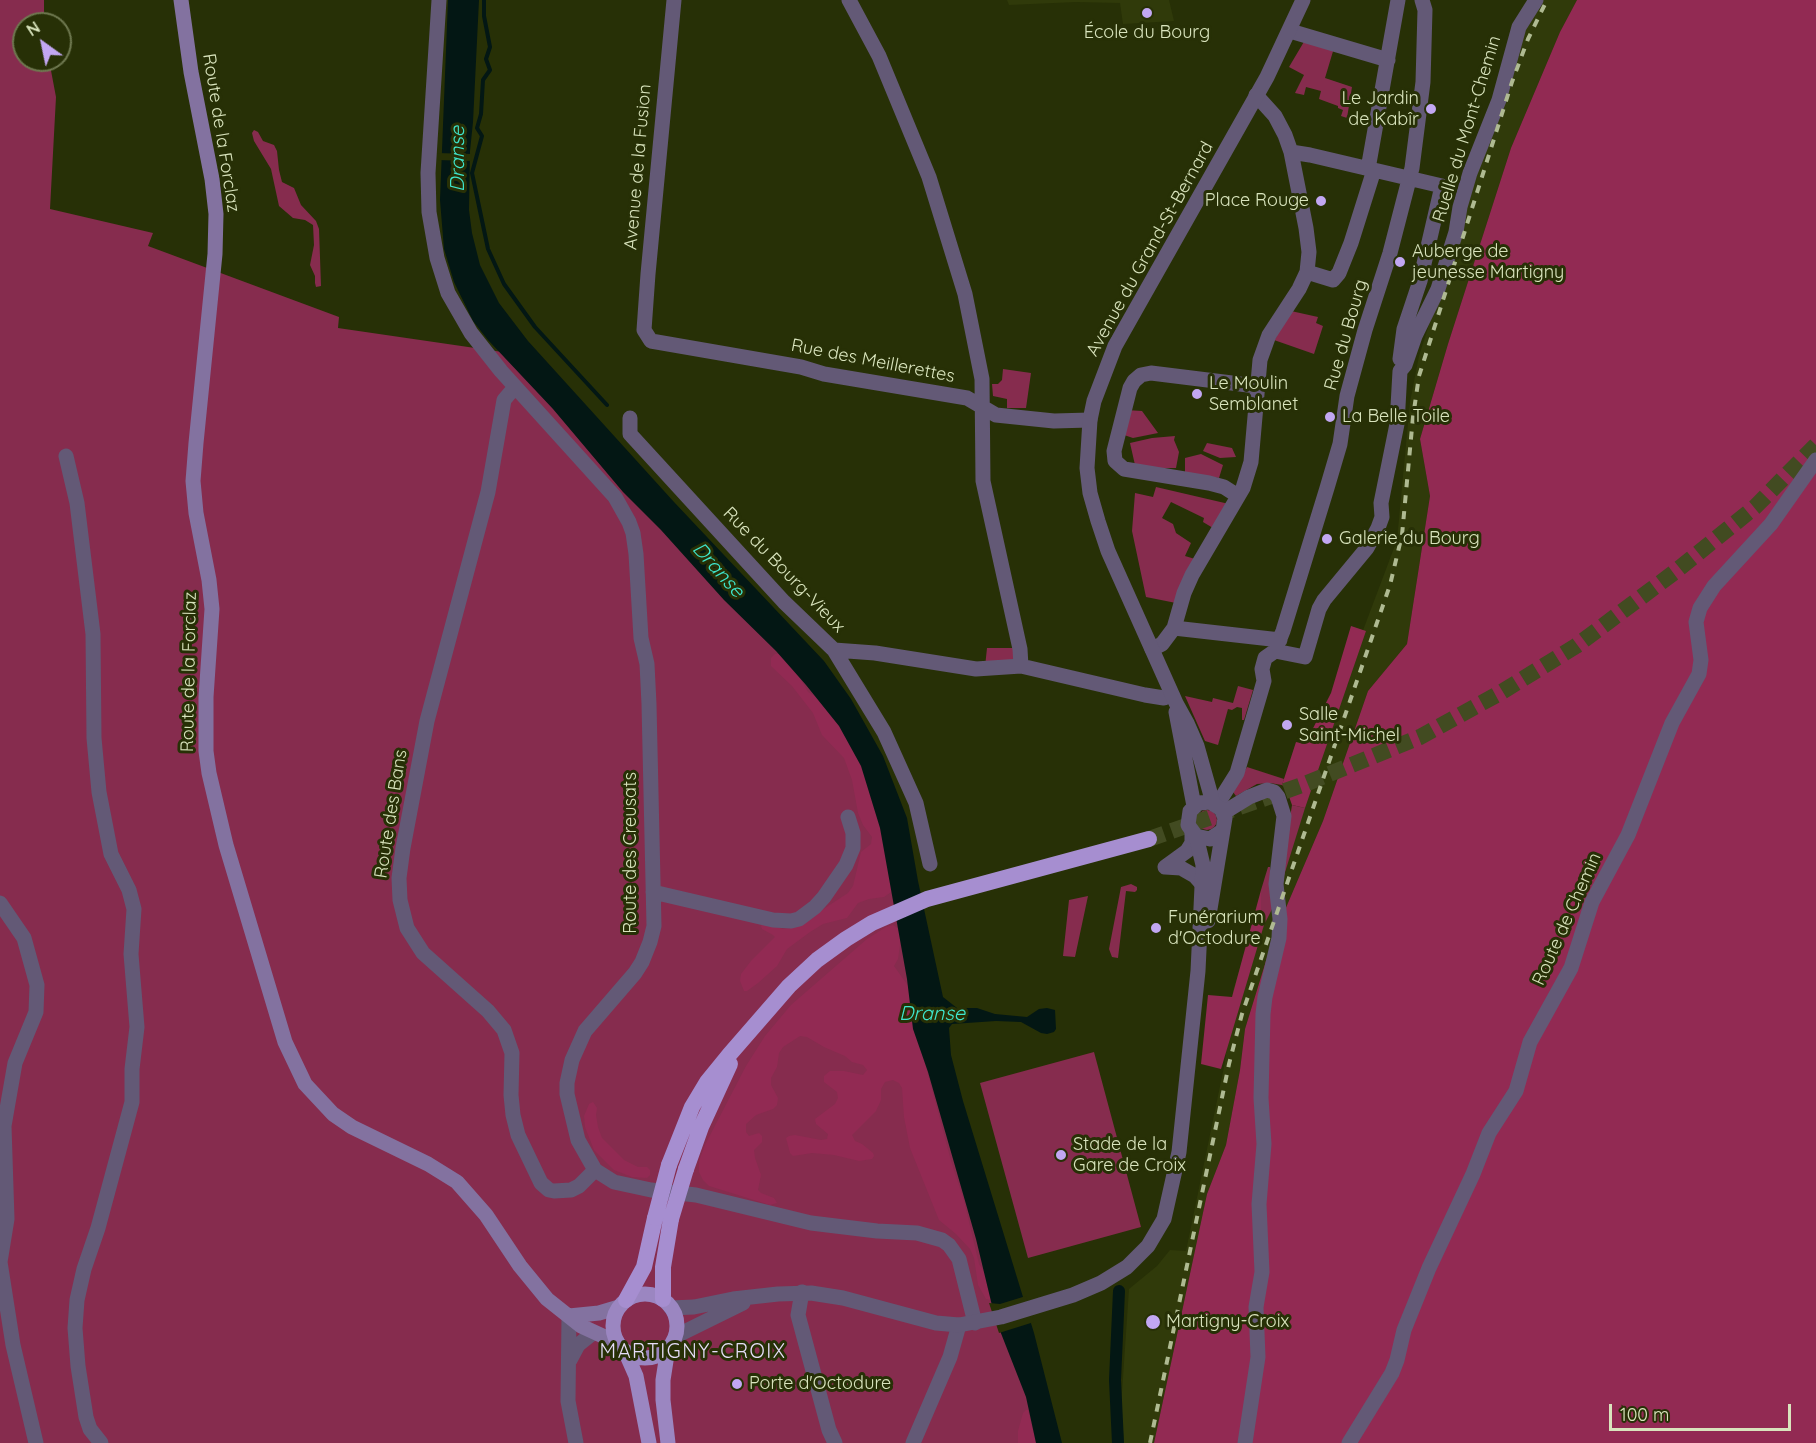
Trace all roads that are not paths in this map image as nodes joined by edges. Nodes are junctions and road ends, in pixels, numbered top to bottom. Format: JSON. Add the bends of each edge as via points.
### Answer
{"nodes":[{"id":1,"x":181,"y":0,"type":"edge"},
{"id":2,"x":439,"y":0,"type":"edge"},
{"id":3,"x":674,"y":0,"type":"edge"},
{"id":4,"x":849,"y":0,"type":"edge"},
{"id":5,"x":1303,"y":0,"type":"edge"},
{"id":6,"x":1398,"y":0,"type":"edge"},
{"id":7,"x":1422,"y":0,"type":"edge"},
{"id":8,"x":1536,"y":0,"type":"edge"},
{"id":9,"x":1290,"y":31,"type":"junction"},
{"id":10,"x":1388,"y":60,"type":"junction"},
{"id":11,"x":1256,"y":95,"type":"junction"},
{"id":12,"x":1291,"y":152,"type":"junction"},
{"id":13,"x":1371,"y":170,"type":"junction"},
{"id":14,"x":1410,"y":178,"type":"junction"},
{"id":15,"x":1307,"y":272,"type":"junction"},
{"id":16,"x":647,"y":337,"type":"joint"},
{"id":17,"x":1400,"y":371,"type":"junction"},
{"id":18,"x":1256,"y":386,"type":"junction"},
{"id":19,"x":515,"y":387,"type":"junction"},
{"id":20,"x":983,"y":408,"type":"junction"},
{"id":21,"x":630,"y":418,"type":"dead end"},
{"id":22,"x":1090,"y":420,"type":"junction"},
{"id":23,"x":66,"y":456,"type":"dead end"},
{"id":24,"x":1816,"y":460,"type":"edge"},
{"id":25,"x":1238,"y":496,"type":"junction"},
{"id":26,"x":1174,"y":628,"type":"junction"},
{"id":27,"x":1277,"y":645,"type":"junction"},
{"id":28,"x":1152,"y":649,"type":"junction"},
{"id":29,"x":834,"y":650,"type":"junction"},
{"id":30,"x":1021,"y":666,"type":"junction"},
{"id":31,"x":1174,"y":699,"type":"junction"},
{"id":32,"x":1194,"y":806,"type":"junction"},
{"id":33,"x":1218,"y":807,"type":"junction"},
{"id":34,"x":848,"y":817,"type":"dead end"},
{"id":35,"x":1222,"y":831,"type":"junction"},
{"id":36,"x":1194,"y":834,"type":"junction"},
{"id":37,"x":1149,"y":839,"type":"tunnel mouth"},
{"id":38,"x":930,"y":864,"type":"dead end"},
{"id":39,"x":1202,"y":884,"type":"junction"},
{"id":40,"x":653,"y":892,"type":"junction"},
{"id":41,"x":0,"y":903,"type":"edge"},
{"id":42,"x":1198,"y":971,"type":"junction"},
{"id":43,"x":595,"y":1170,"type":"junction"},
{"id":44,"x":663,"y":1218,"type":"junction"},
{"id":45,"x":797,"y":1293,"type":"junction"},
{"id":46,"x":759,"y":1296,"type":"junction"},
{"id":47,"x":622,"y":1304,"type":"junction"},
{"id":48,"x":667,"y":1304,"type":"junction"},
{"id":49,"x":569,"y":1316,"type":"junction"},
{"id":50,"x":982,"y":1321,"type":"junction"},
{"id":51,"x":959,"y":1325,"type":"junction"},
{"id":52,"x":593,"y":1333,"type":"junction"},
{"id":53,"x":672,"y":1342,"type":"junction"},
{"id":54,"x":622,"y":1347,"type":"junction"},
{"id":55,"x":569,"y":1363,"type":"junction"},
{"id":56,"x":36,"y":1443,"type":"edge"},
{"id":57,"x":101,"y":1443,"type":"edge"},
{"id":58,"x":576,"y":1443,"type":"edge"},
{"id":59,"x":649,"y":1443,"type":"edge"},
{"id":60,"x":668,"y":1443,"type":"edge"},
{"id":61,"x":834,"y":1443,"type":"edge"},
{"id":62,"x":913,"y":1443,"type":"edge"},
{"id":63,"x":1245,"y":1443,"type":"edge"},
{"id":64,"x":1349,"y":1443,"type":"edge"}],
"edges":[{"from":1,"to":49,"type":"main road","name":"Route de la Forclaz","via":[[216,214],[194,462],[194,502],[212,609],[207,751],[216,805],[247,918],[285,1042],[312,1093],[352,1127],[457,1182],[486,1215],[532,1282]]},
{"from":2,"to":19,"type":"street","name":"Route des Creusats","via":[[428,173],[433,240],[455,307]]},
{"from":3,"to":16,"type":"street","name":"Avenue de la Fusion","via":[[648,274],[644,330]]},
{"from":4,"to":20,"type":"street","via":[[879,56],[946,228],[981,366]]},
{"from":5,"to":9,"type":"street","name":"Avenue du Grand-St-Bernard"},
{"from":6,"to":10,"type":"street"},
{"from":7,"to":14,"type":"street","name":"Rue du Bourg","via":[[1423,82]]},
{"from":8,"to":17,"type":"street","name":"Ruelle du Mont-Chemin","via":[[1520,27],[1499,100],[1463,196],[1438,289]]},
{"from":9,"to":10,"type":"street"},
{"from":9,"to":11,"type":"street","name":"Avenue du Grand-St-Bernard"},
{"from":10,"to":13,"type":"street"},
{"from":11,"to":12,"type":"street","via":[[1275,116]]},
{"from":11,"to":22,"type":"street","name":"Avenue du Grand-St-Bernard","via":[[1115,346]]},
{"from":12,"to":13,"type":"street"},
{"from":12,"to":15,"type":"street","via":[[1306,228]]},
{"from":13,"to":14,"type":"street"},
{"from":13,"to":15,"type":"street","via":[[1339,273],[1334,280]]},
{"from":14,"to":17,"type":"street","name":"Ruelle du Mont-Chemin","via":[[1442,186],[1404,329]]},
{"from":14,"to":27,"type":"street","name":"Rue du Bourg","via":[[1347,396],[1340,444]]},
{"from":15,"to":18,"type":"street","via":[[1269,335]]},
{"from":16,"to":20,"type":"street","name":"Rue des Meillerettes","via":[[665,345],[967,398]]},
{"from":17,"to":27,"type":"street","name":"Ruelle du Mont-Chemin","via":[[1397,424],[1378,528],[1367,548],[1318,609],[1305,657]]},
{"from":18,"to":25,"type":"street","via":[[1251,462]]},
{"from":18,"to":25,"type":"street","via":[[1141,375],[1130,388],[1117,431],[1113,458],[1124,469],[1209,483]]},
{"from":19,"to":40,"type":"street","name":"Route des Creusats","via":[[604,484],[633,533],[641,638],[647,664]]},
{"from":19,"to":43,"type":"street","name":"Route des Bans","via":[[504,400],[487,494],[427,721],[403,848],[400,900],[404,922],[423,953],[488,1011],[507,1035],[513,1053],[513,1115],[541,1183],[549,1190],[571,1190]]},
{"from":20,"to":22,"type":"street","name":"Rue des Meillerettes","via":[[996,415]]},
{"from":20,"to":30,"type":"street","via":[[983,481]]},
{"from":21,"to":29,"type":"street","name":"Rue du Bourg-Vieux","via":[[630,434],[784,602]]},
{"from":22,"to":28,"type":"street","name":"Avenue du Grand-St-Bernard","via":[[1087,468],[1094,507],[1108,550]]},
{"from":23,"to":57,"type":"street","via":[[77,503],[93,634],[99,792],[111,854],[134,909],[131,954],[137,1027],[132,1106],[80,1282],[75,1328],[88,1421]]},
{"from":24,"to":64,"type":"street","name":"Route de Chemin","via":[[1771,524],[1714,586],[1700,608],[1696,622],[1699,674],[1671,723],[1628,835],[1592,902],[1571,968],[1530,1042],[1516,1091],[1491,1129],[1429,1268],[1392,1373]]},
{"from":25,"to":26,"type":"street","via":[[1192,574]]},
{"from":26,"to":27,"type":"street"},
{"from":26,"to":28,"type":"street","via":[[1162,644]]},
{"from":27,"to":33,"type":"street","name":"Rue du Bourg","via":[[1265,658],[1264,681],[1236,773]]},
{"from":28,"to":31,"type":"street","name":"Avenue du Grand-St-Bernard"},
{"from":29,"to":30,"type":"street","name":"Rue du Bourg-Vieux","via":[[976,669]]},
{"from":29,"to":38,"type":"street","via":[[884,732],[916,803]]},
{"from":30,"to":31,"type":"street","name":"Rue du Bourg-Vieux"},
{"from":31,"to":32,"type":"street","name":"Avenue du Grand-St-Bernard"},
{"from":31,"to":33,"type":"street","name":"Avenue du Grand-St-Bernard","via":[[1197,746]]},
{"from":32,"to":33,"type":"street","via":[[1202,802]]},
{"from":32,"to":36,"type":"street","via":[[1188,820]]},
{"from":33,"to":35,"type":"street","via":[[1225,821]]},
{"from":33,"to":63,"type":"street","via":[[1267,790],[1278,796],[1284,816],[1276,884],[1280,938],[1263,1014],[1262,1272],[1256,1307],[1258,1357]]},
{"from":34,"to":40,"type":"street","via":[[853,848],[846,865],[820,902],[799,919],[773,920]]},
{"from":35,"to":36,"type":"street","via":[[1210,839]]},
{"from":35,"to":42,"type":"street"},
{"from":36,"to":39,"type":"street","via":[[1203,865]]},
{"from":36,"to":39,"type":"street","via":[[1187,851],[1165,867],[1181,868]]},
{"from":37,"to":44,"type":"highway","bridge":true,"via":[[927,899],[891,914],[817,960],[776,998],[733,1057],[701,1127],[677,1167]]},
{"from":39,"to":42,"type":"street"},
{"from":40,"to":43,"type":"street","name":"Route des Creusats","via":[[654,926],[646,955],[635,974],[585,1031],[568,1072],[567,1094],[573,1123]]},
{"from":41,"to":56,"type":"street","via":[[24,938],[37,985],[36,1012],[17,1057],[4,1126],[7,1219],[0,1262],[15,1355]]},
{"from":42,"to":50,"type":"street","via":[[1173,1187],[1164,1219],[1148,1246],[1127,1267],[1101,1283]]},
{"from":43,"to":50,"type":"street","via":[[614,1182],[633,1187],[696,1195],[811,1223],[934,1237],[949,1245],[959,1259]]},
{"from":44,"to":47,"type":"highway","via":[[644,1266]]},
{"from":44,"to":48,"type":"highway"},
{"from":45,"to":46,"type":"street"},
{"from":45,"to":51,"type":"street","via":[[843,1298],[936,1323]]},
{"from":45,"to":61,"type":"street","via":[[798,1315]]},
{"from":46,"to":48,"type":"street","via":[[703,1306]]},
{"from":46,"to":53,"type":"street"},
{"from":47,"to":48,"type":"main road","via":[[636,1295],[648,1294]]},
{"from":47,"to":49,"type":"main road","via":[[599,1313]]},
{"from":47,"to":54,"type":"main road","via":[[613,1323]]},
{"from":48,"to":53,"type":"main road","via":[[677,1321]]},
{"from":49,"to":52,"type":"main road","name":"Route de la Forclaz"},
{"from":49,"to":55,"type":"street"},
{"from":50,"to":51,"type":"street"},
{"from":51,"to":62,"type":"street","via":[[950,1357]]},
{"from":52,"to":54,"type":"main road","name":"Route de la Forclaz"},
{"from":52,"to":55,"type":"street","via":[[578,1345]]},
{"from":53,"to":54,"type":"main road","via":[[658,1356],[647,1358],[636,1357]]},
{"from":53,"to":60,"type":"main road","via":[[663,1380]]},
{"from":54,"to":59,"type":"main road","via":[[636,1376]]},
{"from":55,"to":58,"type":"street","via":[[568,1401]]}]}
